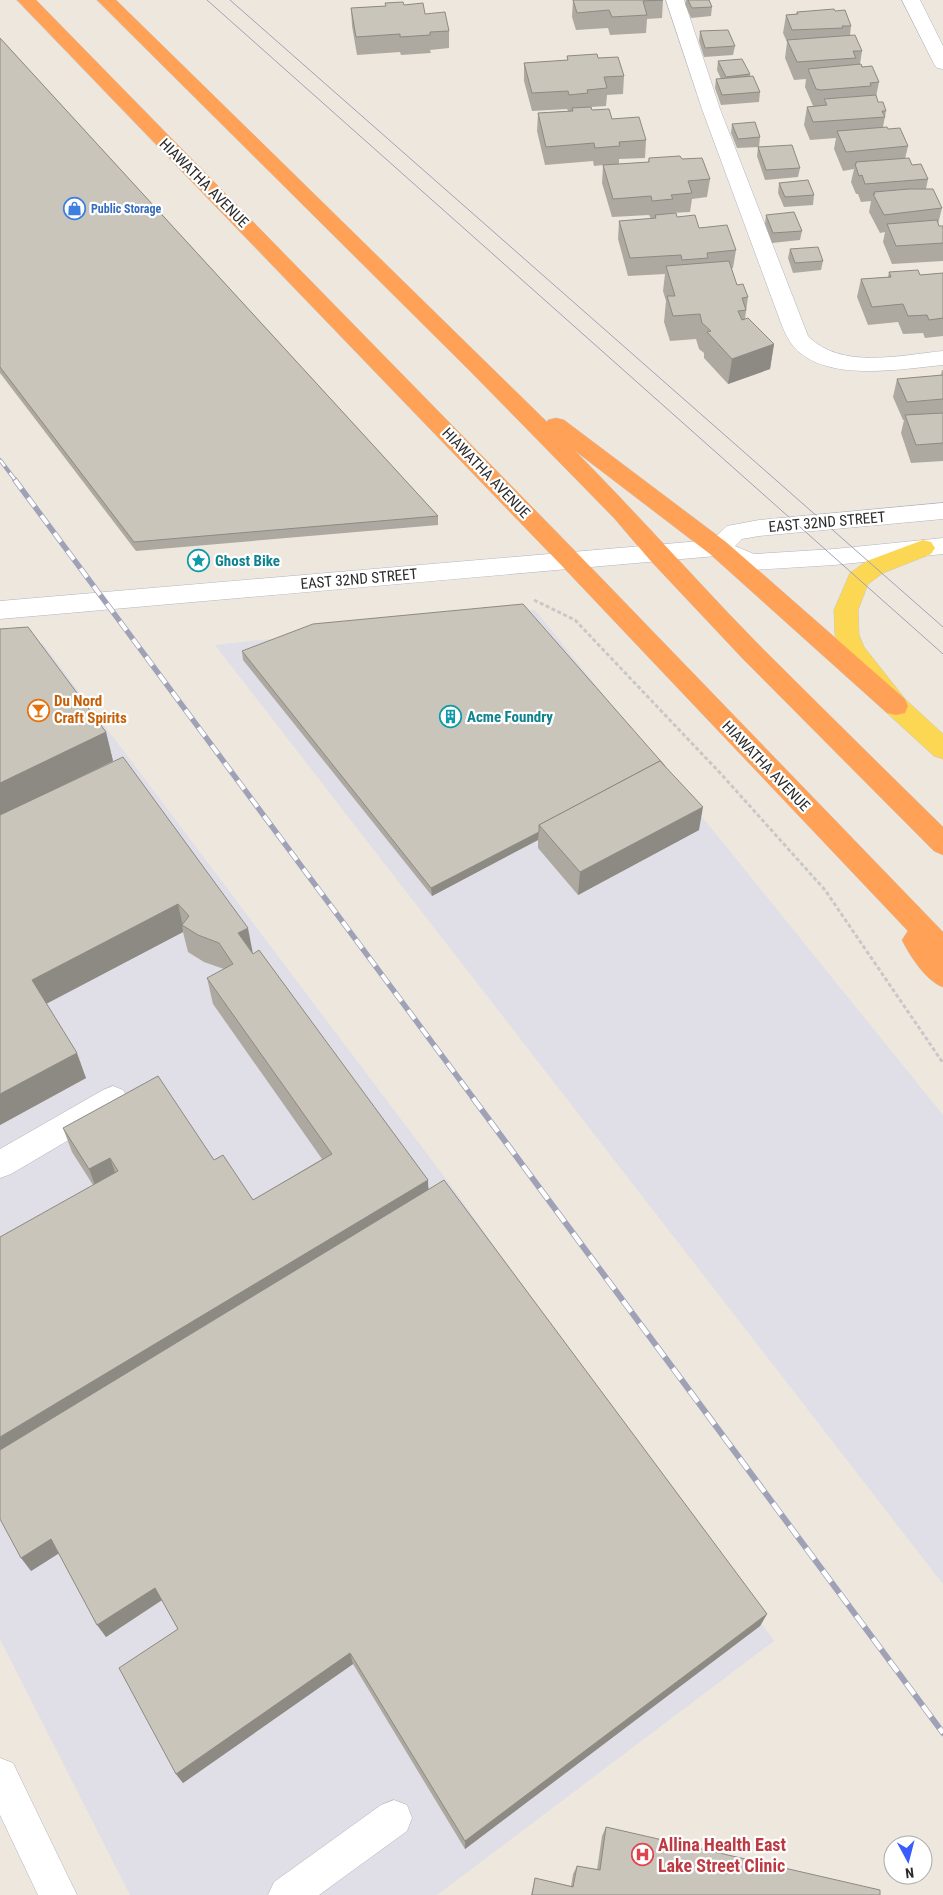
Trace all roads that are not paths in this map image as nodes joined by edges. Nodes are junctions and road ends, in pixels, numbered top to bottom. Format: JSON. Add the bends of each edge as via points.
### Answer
{"nodes":[{"id":1,"x":26,"y":0,"type":"edge"},
{"id":2,"x":106,"y":0,"type":"edge"},
{"id":3,"x":675,"y":0,"type":"edge"},
{"id":4,"x":911,"y":0,"type":"edge"},
{"id":5,"x":941,"y":57,"type":"edge"},
{"id":6,"x":943,"y":358,"type":"edge"},
{"id":7,"x":480,"y":367,"type":"junction"},
{"id":8,"x":943,"y":511,"type":"edge"},
{"id":9,"x":933,"y":547,"type":"edge"},
{"id":10,"x":718,"y":548,"type":"junction"},
{"id":11,"x":657,"y":553,"type":"junction"},
{"id":12,"x":571,"y":561,"type":"junction"},
{"id":13,"x":0,"y":610,"type":"edge"},
{"id":14,"x":896,"y":706,"type":"junction"},
{"id":15,"x":943,"y":749,"type":"edge"},
{"id":16,"x":943,"y":844,"type":"edge"},
{"id":17,"x":848,"y":852,"type":"junction"},
{"id":18,"x":943,"y":950,"type":"edge"},
{"id":19,"x":943,"y":975,"type":"edge"},
{"id":20,"x":113,"y":1099,"type":"edge"},
{"id":21,"x":0,"y":1165,"type":"edge"},
{"id":22,"x":0,"y":1776,"type":"edge"},
{"id":23,"x":394,"y":1818,"type":"dead end"},
{"id":24,"x":58,"y":1895,"type":"edge"},
{"id":25,"x":287,"y":1895,"type":"edge"}],
"edges":[{"from":1,"to":12,"type":"highway","name":"HIAWATHA AVENUE"},
{"from":2,"to":7,"type":"highway"},
{"from":3,"to":6,"type":"street","via":[[711,109],[791,322],[802,343],[824,359],[846,364]]},
{"from":4,"to":5,"type":"street"},
{"from":7,"to":10,"type":"highway"},
{"from":7,"to":11,"type":"highway","via":[[622,512]]},
{"from":8,"to":10,"type":"street","name":"EAST 32ND STREET","via":[[759,528],[735,532]]},
{"from":9,"to":10,"type":"street","name":"EAST 32ND STREET","via":[[752,562]]},
{"from":9,"to":14,"type":"main road","via":[[875,567],[858,578],[846,610],[847,634],[854,651]]},
{"from":10,"to":11,"type":"street","name":"EAST 32ND STREET"},
{"from":10,"to":14,"type":"highway"},
{"from":11,"to":12,"type":"street","name":"EAST 32ND STREET"},
{"from":11,"to":16,"type":"highway"},
{"from":12,"to":13,"type":"street","name":"EAST 32ND STREET"},
{"from":12,"to":17,"type":"highway","name":"HIAWATHA AVENUE"},
{"from":14,"to":15,"type":"main road"},
{"from":17,"to":18,"type":"highway","name":"HIAWATHA AVENUE"},
{"from":17,"to":19,"type":"highway"},
{"from":20,"to":21,"type":"street"},
{"from":22,"to":24,"type":"street"},
{"from":23,"to":25,"type":"street"}]}
